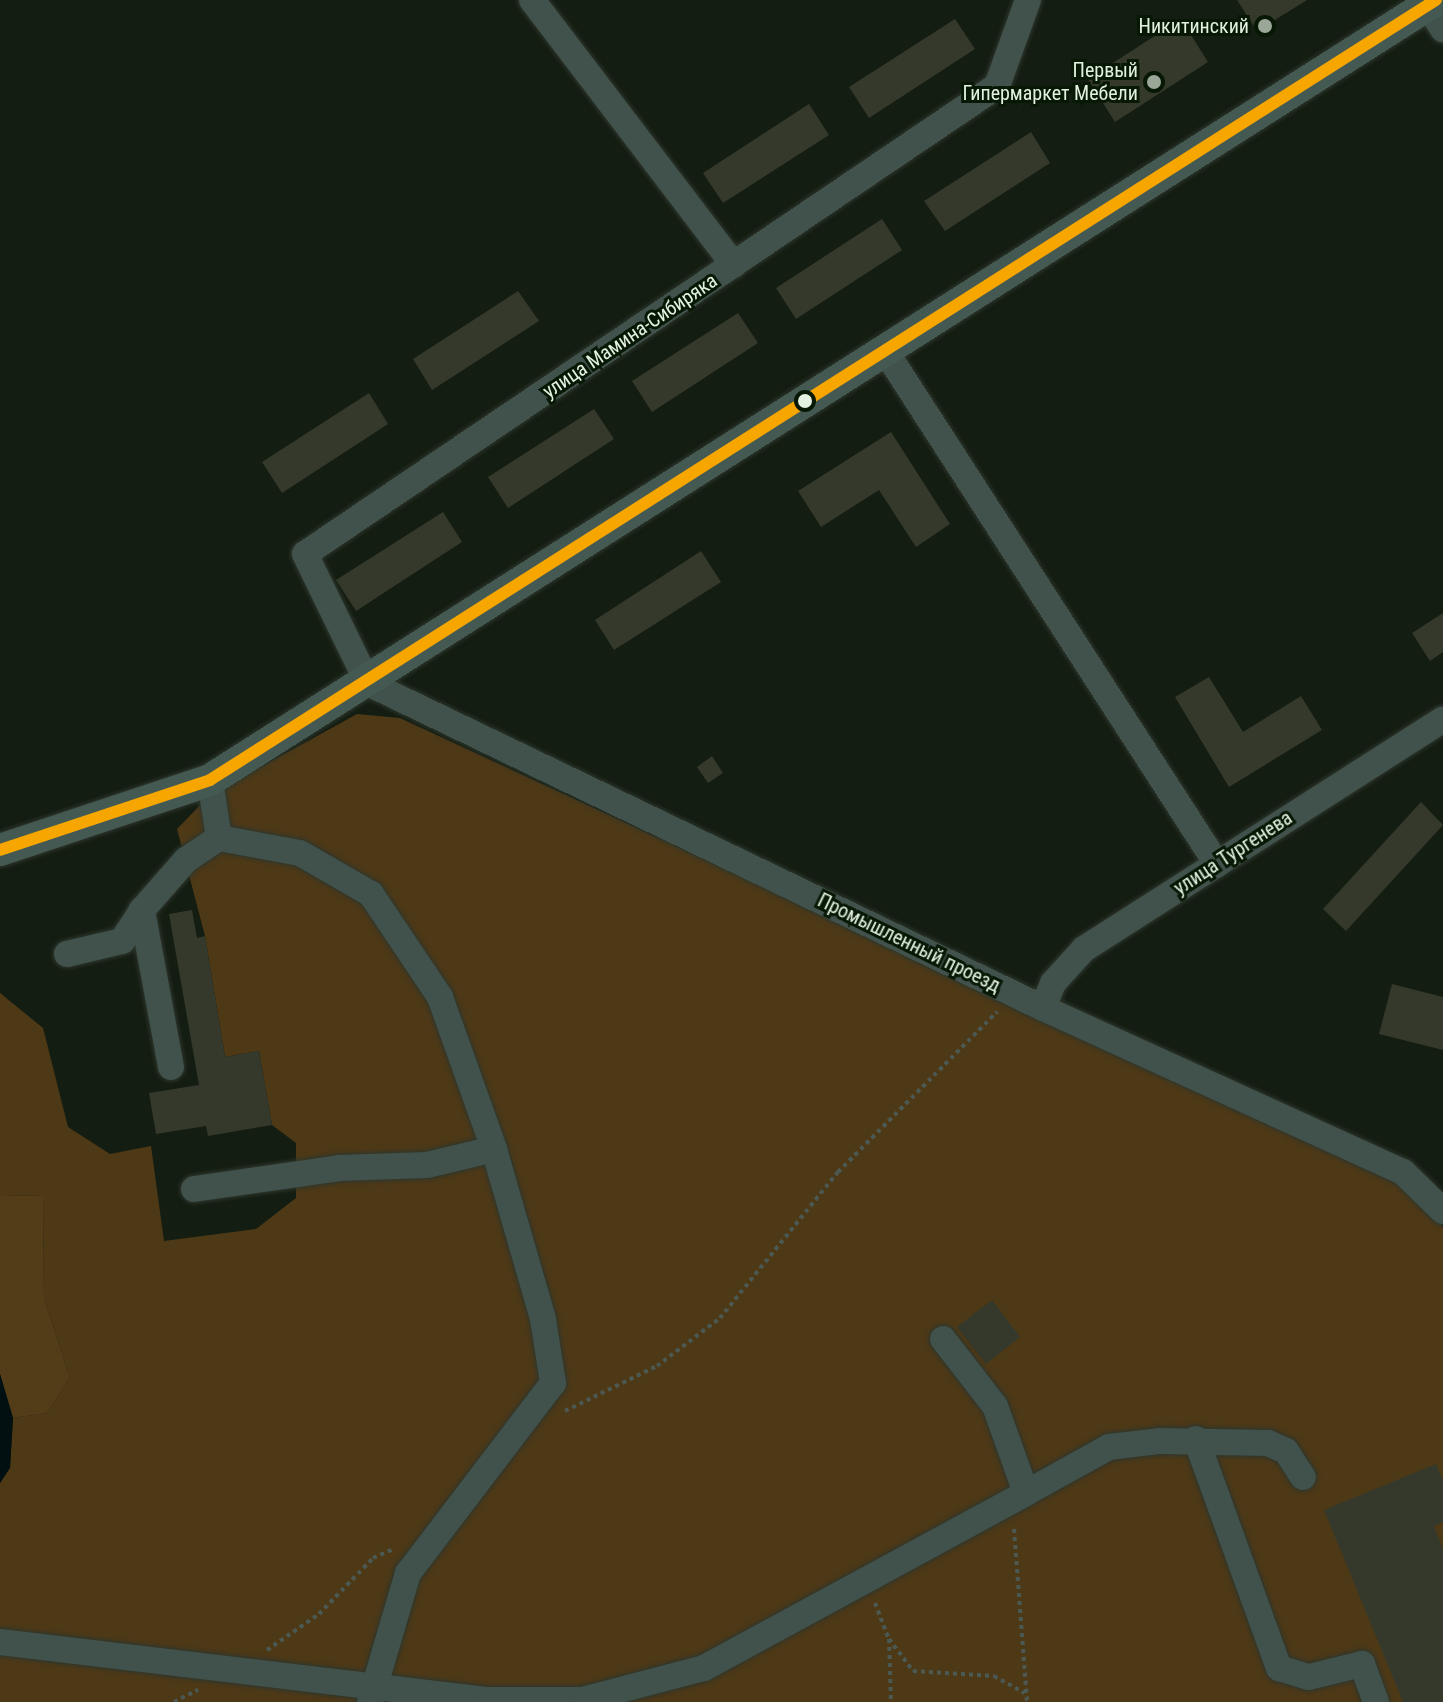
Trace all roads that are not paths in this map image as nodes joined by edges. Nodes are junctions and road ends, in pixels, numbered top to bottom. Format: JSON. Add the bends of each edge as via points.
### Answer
{"nodes":[{"id":1,"x":532,"y":0,"type":"edge"},
{"id":2,"x":1028,"y":0,"type":"edge"},
{"id":3,"x":1433,"y":9,"type":"edge"},
{"id":4,"x":734,"y":265,"type":"junction"},
{"id":5,"x":886,"y":352,"type":"junction"},
{"id":6,"x":368,"y":683,"type":"junction"},
{"id":7,"x":1443,"y":719,"type":"edge"},
{"id":8,"x":210,"y":780,"type":"junction"},
{"id":9,"x":219,"y":838,"type":"junction"},
{"id":10,"x":0,"y":850,"type":"edge"},
{"id":11,"x":1217,"y":864,"type":"junction"},
{"id":12,"x":142,"y":910,"type":"junction"},
{"id":13,"x":67,"y":954,"type":"dead end"},
{"id":14,"x":1043,"y":1008,"type":"junction"},
{"id":15,"x":171,"y":1067,"type":"dead end"},
{"id":16,"x":494,"y":1149,"type":"junction"},
{"id":17,"x":194,"y":1189,"type":"dead end"},
{"id":18,"x":1443,"y":1211,"type":"edge"},
{"id":19,"x":943,"y":1339,"type":"dead end"},
{"id":20,"x":1196,"y":1439,"type":"junction"},
{"id":21,"x":1303,"y":1477,"type":"dead end"},
{"id":22,"x":1019,"y":1497,"type":"junction"},
{"id":23,"x":0,"y":1642,"type":"edge"},
{"id":24,"x":372,"y":1694,"type":"edge"},
{"id":25,"x":1376,"y":1702,"type":"edge"}],
"edges":[{"from":1,"to":4,"type":"street"},
{"from":2,"to":4,"type":"street","name":"улица Мамина-Сибиряка","via":[[997,86]]},
{"from":3,"to":5,"type":"main road"},
{"from":4,"to":6,"type":"street","name":"улица Мамина-Сибиряка","via":[[305,554]]},
{"from":5,"to":6,"type":"main road"},
{"from":5,"to":11,"type":"street"},
{"from":6,"to":8,"type":"main road"},
{"from":6,"to":14,"type":"street","name":"Промышленный проезд"},
{"from":7,"to":11,"type":"street","name":"улица Тургенева"},
{"from":8,"to":9,"type":"street"},
{"from":8,"to":10,"type":"main road"},
{"from":9,"to":12,"type":"street","via":[[186,860]]},
{"from":9,"to":16,"type":"street","via":[[300,853],[371,894],[440,997]]},
{"from":11,"to":14,"type":"street","name":"улица Тургенева","via":[[1084,949],[1053,983]]},
{"from":12,"to":13,"type":"street","via":[[122,941]]},
{"from":12,"to":15,"type":"street"},
{"from":14,"to":18,"type":"street","name":"Промышленный проезд","via":[[1403,1172]]},
{"from":16,"to":17,"type":"street","via":[[427,1165],[339,1168]]},
{"from":16,"to":24,"type":"street","via":[[543,1319],[553,1383],[408,1573]]},
{"from":19,"to":22,"type":"street","via":[[995,1406]]},
{"from":20,"to":21,"type":"street","via":[[1268,1443],[1286,1451]]},
{"from":20,"to":22,"type":"street","via":[[1109,1447]]},
{"from":20,"to":25,"type":"street","via":[[1279,1668],[1309,1677],[1362,1664]]},
{"from":22,"to":24,"type":"street","via":[[704,1668],[582,1700]]},
{"from":23,"to":24,"type":"street","via":[[238,1670]]}]}
